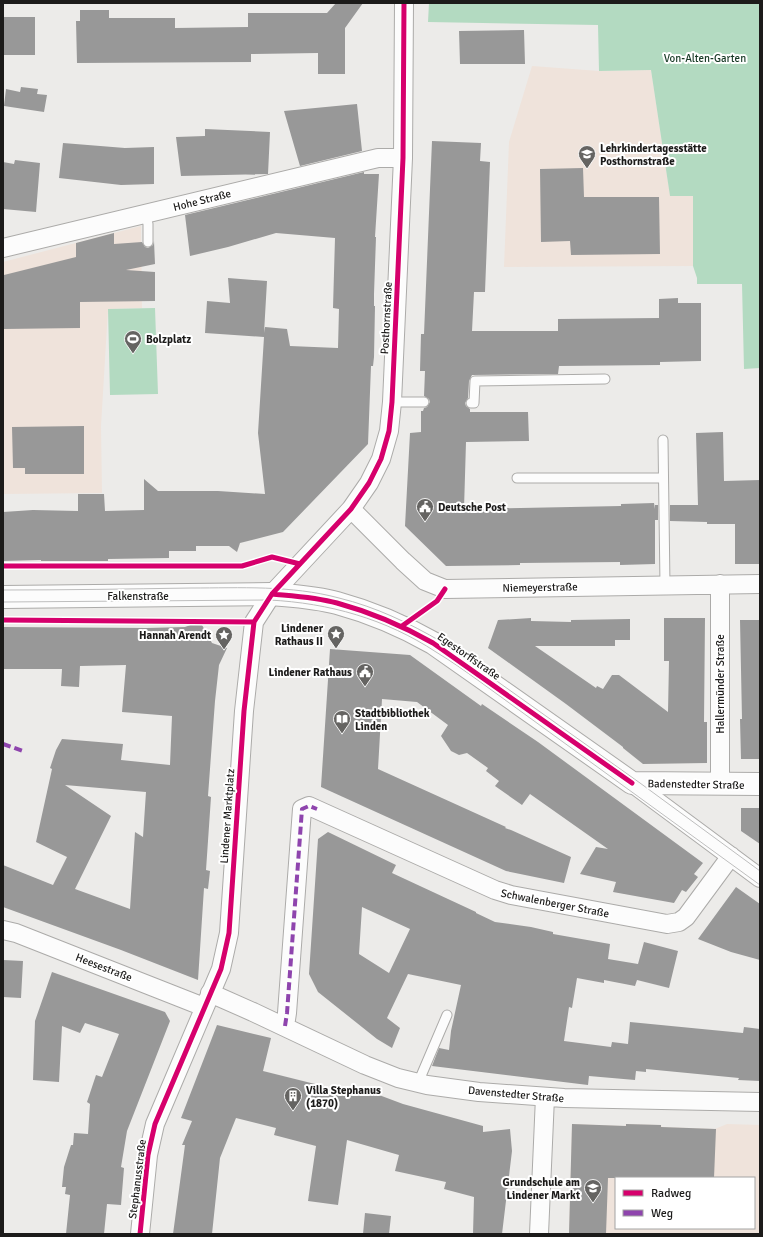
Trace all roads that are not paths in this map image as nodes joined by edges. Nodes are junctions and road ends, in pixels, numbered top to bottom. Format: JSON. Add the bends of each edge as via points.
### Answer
{"nodes":[{"id":1,"x":404,"y":3,"type":"edge"},
{"id":2,"x":403,"y":158,"type":"junction"},
{"id":3,"x":145,"y":214,"type":"junction"},
{"id":4,"x":148,"y":242,"type":"dead end"},
{"id":5,"x":3,"y":248,"type":"edge"},
{"id":6,"x":605,"y":380,"type":"dead end"},
{"id":7,"x":392,"y":402,"type":"junction"},
{"id":8,"x":424,"y":402,"type":"dead end"},
{"id":9,"x":471,"y":403,"type":"dead end"},
{"id":10,"x":663,"y":440,"type":"dead end"},
{"id":11,"x":517,"y":478,"type":"dead end"},
{"id":12,"x":664,"y":478,"type":"junction"},
{"id":13,"x":351,"y":509,"type":"junction"},
{"id":14,"x":720,"y":584,"type":"junction"},
{"id":15,"x":760,"y":584,"type":"edge"},
{"id":16,"x":666,"y":585,"type":"junction"},
{"id":17,"x":272,"y":594,"type":"junction"},
{"id":18,"x":3,"y":597,"type":"edge"},
{"id":19,"x":632,"y":783,"type":"junction"},
{"id":20,"x":720,"y":784,"type":"junction"},
{"id":21,"x":760,"y":784,"type":"edge"},
{"id":22,"x":731,"y":856,"type":"junction"},
{"id":23,"x":760,"y":878,"type":"edge"},
{"id":24,"x":3,"y":930,"type":"edge"},
{"id":25,"x":207,"y":1000,"type":"junction"},
{"id":26,"x":447,"y":1015,"type":"dead end"},
{"id":27,"x":285,"y":1026,"type":"junction"},
{"id":28,"x":190,"y":1038,"type":"joint"},
{"id":29,"x":418,"y":1083,"type":"junction"},
{"id":30,"x":545,"y":1097,"type":"junction"},
{"id":31,"x":760,"y":1102,"type":"edge"},
{"id":32,"x":140,"y":1234,"type":"edge"},
{"id":33,"x":539,"y":1234,"type":"edge"}],
"edges":[{"from":1,"to":2,"type":"street","name":"Posthornstraße"},
{"from":2,"to":3,"type":"street","name":"Hohe Straße","via":[[378,158]]},
{"from":2,"to":7,"type":"street","name":"Posthornstraße"},
{"from":3,"to":4,"type":"lane"},
{"from":3,"to":5,"type":"street","name":"Hohe Straße"},
{"from":6,"to":9,"type":"lane","via":[[475,381],[474,403]]},
{"from":7,"to":8,"type":"lane"},
{"from":7,"to":13,"type":"street","name":"Posthornstraße","via":[[389,431],[380,459],[369,483]]},
{"from":10,"to":12,"type":"lane"},
{"from":11,"to":12,"type":"lane"},
{"from":12,"to":16,"type":"lane"},
{"from":13,"to":16,"type":"street","name":"Niemeyerstraße","via":[[425,581],[444,589]]},
{"from":13,"to":17,"type":"street","name":"Posthornstraße"},
{"from":14,"to":15,"type":"street","name":"Niemeyerstraße"},
{"from":14,"to":16,"type":"street","name":"Niemeyerstraße"},
{"from":14,"to":20,"type":"street","name":"Hallermünder Straße"},
{"from":17,"to":18,"type":"street","name":"Falkenstraße"},
{"from":17,"to":19,"type":"street","name":"Egestorffstraße","via":[[336,602],[402,626],[433,643]]},
{"from":17,"to":25,"type":"street","name":"Lindener Marktplatz","via":[[254,622],[242,733],[229,932],[221,969]]},
{"from":19,"to":20,"type":"street","name":"Badenstedter Straße"},
{"from":19,"to":22,"type":"street","name":"Egestorffstraße"},
{"from":20,"to":21,"type":"street","name":"Badenstedter Straße"},
{"from":22,"to":23,"type":"street","name":"Egestorffstraße"},
{"from":22,"to":27,"type":"street","name":"Schwalenberger Straße","via":[[686,917],[679,922],[667,924],[511,896],[309,806],[302,809]]},
{"from":24,"to":25,"type":"street","name":"Heesestraße"},
{"from":25,"to":27,"type":"street"},
{"from":25,"to":28,"type":"street","name":"Lindener Marktplatz"},
{"from":26,"to":29,"type":"lane"},
{"from":27,"to":29,"type":"street","name":"Davenstedter Straße","via":[[365,1065]]},
{"from":28,"to":32,"type":"street","name":"Stephanusstraße","via":[[154,1124],[148,1155]]},
{"from":29,"to":30,"type":"street","name":"Davenstedter Straße","via":[[479,1092]]},
{"from":30,"to":31,"type":"street","name":"Davenstedter Straße"},
{"from":30,"to":33,"type":"street"}]}
